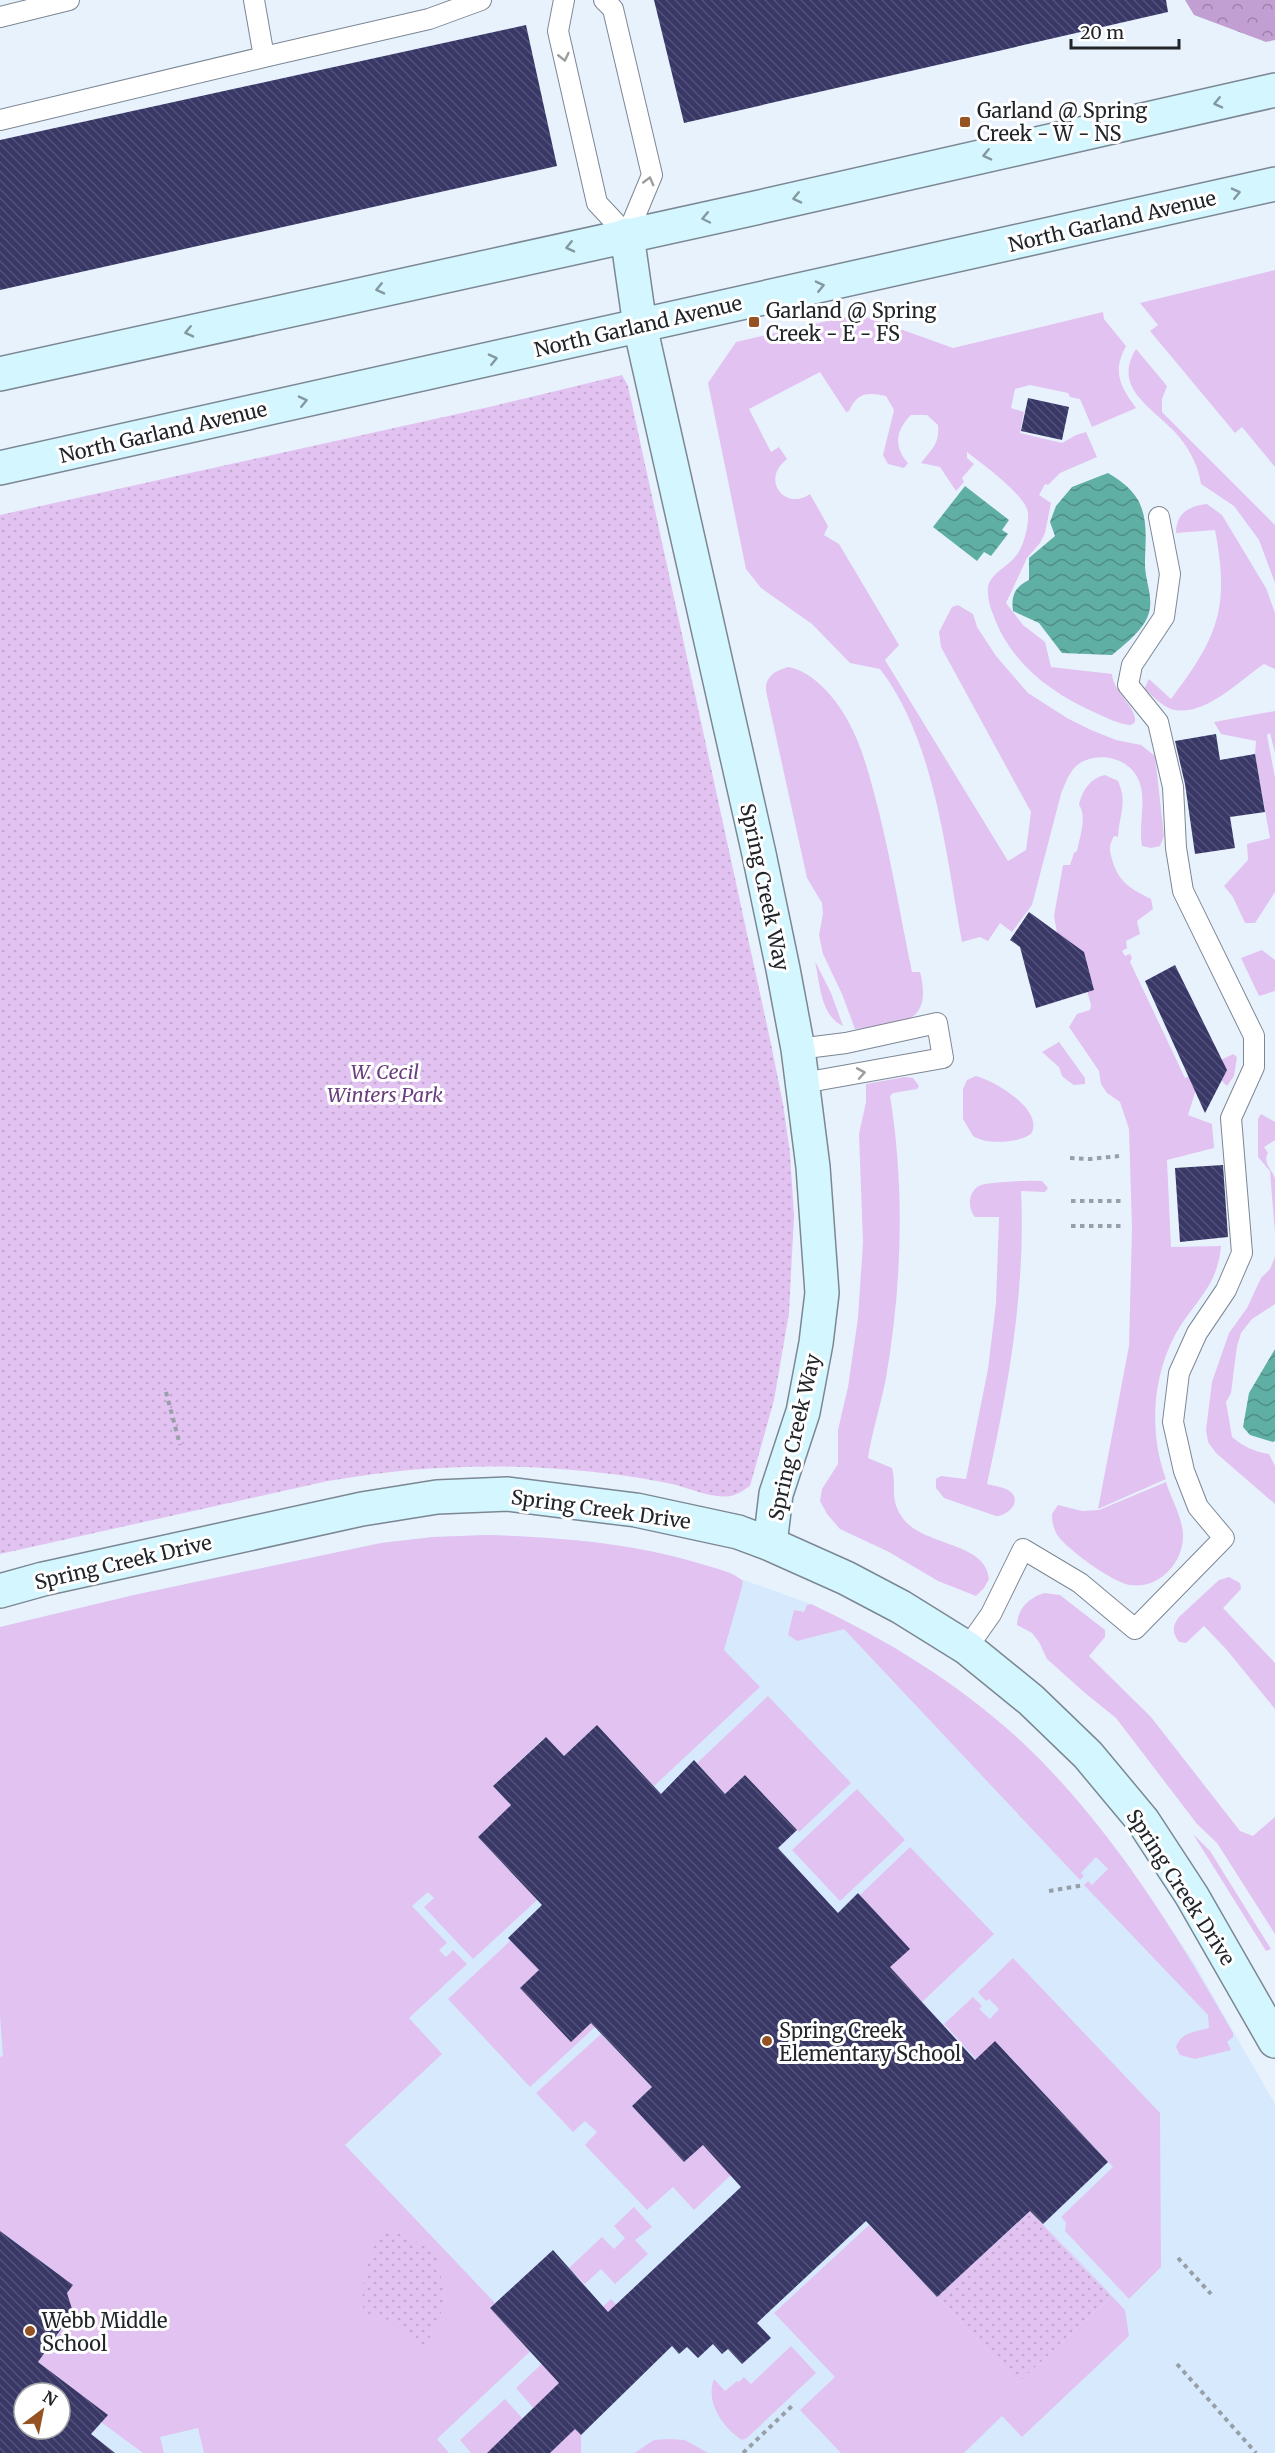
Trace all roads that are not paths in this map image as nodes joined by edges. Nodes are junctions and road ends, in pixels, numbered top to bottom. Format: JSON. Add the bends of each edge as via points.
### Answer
{"nodes":[{"id":1,"x":69,"y":0,"type":"edge"},
{"id":2,"x":254,"y":0,"type":"edge"},
{"id":3,"x":481,"y":0,"type":"edge"},
{"id":4,"x":564,"y":0,"type":"edge"},
{"id":5,"x":604,"y":0,"type":"edge"},
{"id":6,"x":0,"y":17,"type":"edge"},
{"id":7,"x":264,"y":57,"type":"junction"},
{"id":8,"x":1275,"y":90,"type":"edge"},
{"id":9,"x":0,"y":120,"type":"edge"},
{"id":10,"x":1275,"y":184,"type":"edge"},
{"id":11,"x":627,"y":235,"type":"junction"},
{"id":12,"x":640,"y":326,"type":"junction"},
{"id":13,"x":0,"y":374,"type":"edge"},
{"id":14,"x":0,"y":468,"type":"edge"},
{"id":15,"x":1159,"y":517,"type":"dead end"},
{"id":16,"x":798,"y":1049,"type":"junction"},
{"id":17,"x":803,"y":1083,"type":"junction"},
{"id":18,"x":770,"y":1544,"type":"junction"},
{"id":19,"x":0,"y":1591,"type":"edge"},
{"id":20,"x":967,"y":1648,"type":"junction"},
{"id":21,"x":1275,"y":2041,"type":"edge"}],
"edges":[{"from":1,"to":6,"type":"lane"},
{"from":2,"to":7,"type":"lane"},
{"from":3,"to":7,"type":"lane","via":[[429,19]]},
{"from":4,"to":11,"type":"lane","one_way":true,"via":[[558,31],[597,203]]},
{"from":11,"to":5,"type":"lane","one_way":true,"via":[[652,176],[613,9]]},
{"from":7,"to":9,"type":"lane"},
{"from":8,"to":11,"type":"street","one_way":true},
{"from":12,"to":10,"type":"street","name":"North Garland Avenue","one_way":true},
{"from":11,"to":12,"type":"street","name":"Spring Creek Way"},
{"from":11,"to":13,"type":"street","one_way":true},
{"from":14,"to":12,"type":"street","name":"North Garland Avenue","one_way":true},
{"from":12,"to":16,"type":"street","name":"Spring Creek Way","via":[[759,854]]},
{"from":15,"to":20,"type":"lane","via":[[1170,574],[1164,617],[1132,666],[1128,685],[1158,722],[1173,787],[1183,891],[1254,1036],[1254,1068],[1231,1118],[1242,1253],[1226,1290],[1197,1333],[1179,1372],[1173,1422],[1184,1471],[1198,1507],[1224,1538],[1135,1629],[1080,1583],[1023,1549],[991,1614]]},
{"from":16,"to":17,"type":"street","name":"Spring Creek Way"},
{"from":17,"to":16,"type":"lane","one_way":true,"via":[[943,1058],[937,1023]]},
{"from":17,"to":18,"type":"street","name":"Spring Creek Way","via":[[822,1293],[803,1412],[777,1494]]},
{"from":18,"to":19,"type":"street","name":"Spring Creek Drive","via":[[738,1532],[636,1510],[508,1494],[437,1497],[362,1509]]},
{"from":18,"to":20,"type":"street","name":"Spring Creek Drive","via":[[901,1607]]},
{"from":20,"to":21,"type":"street","name":"Spring Creek Drive","via":[[1088,1755],[1143,1821],[1192,1896]]}]}
